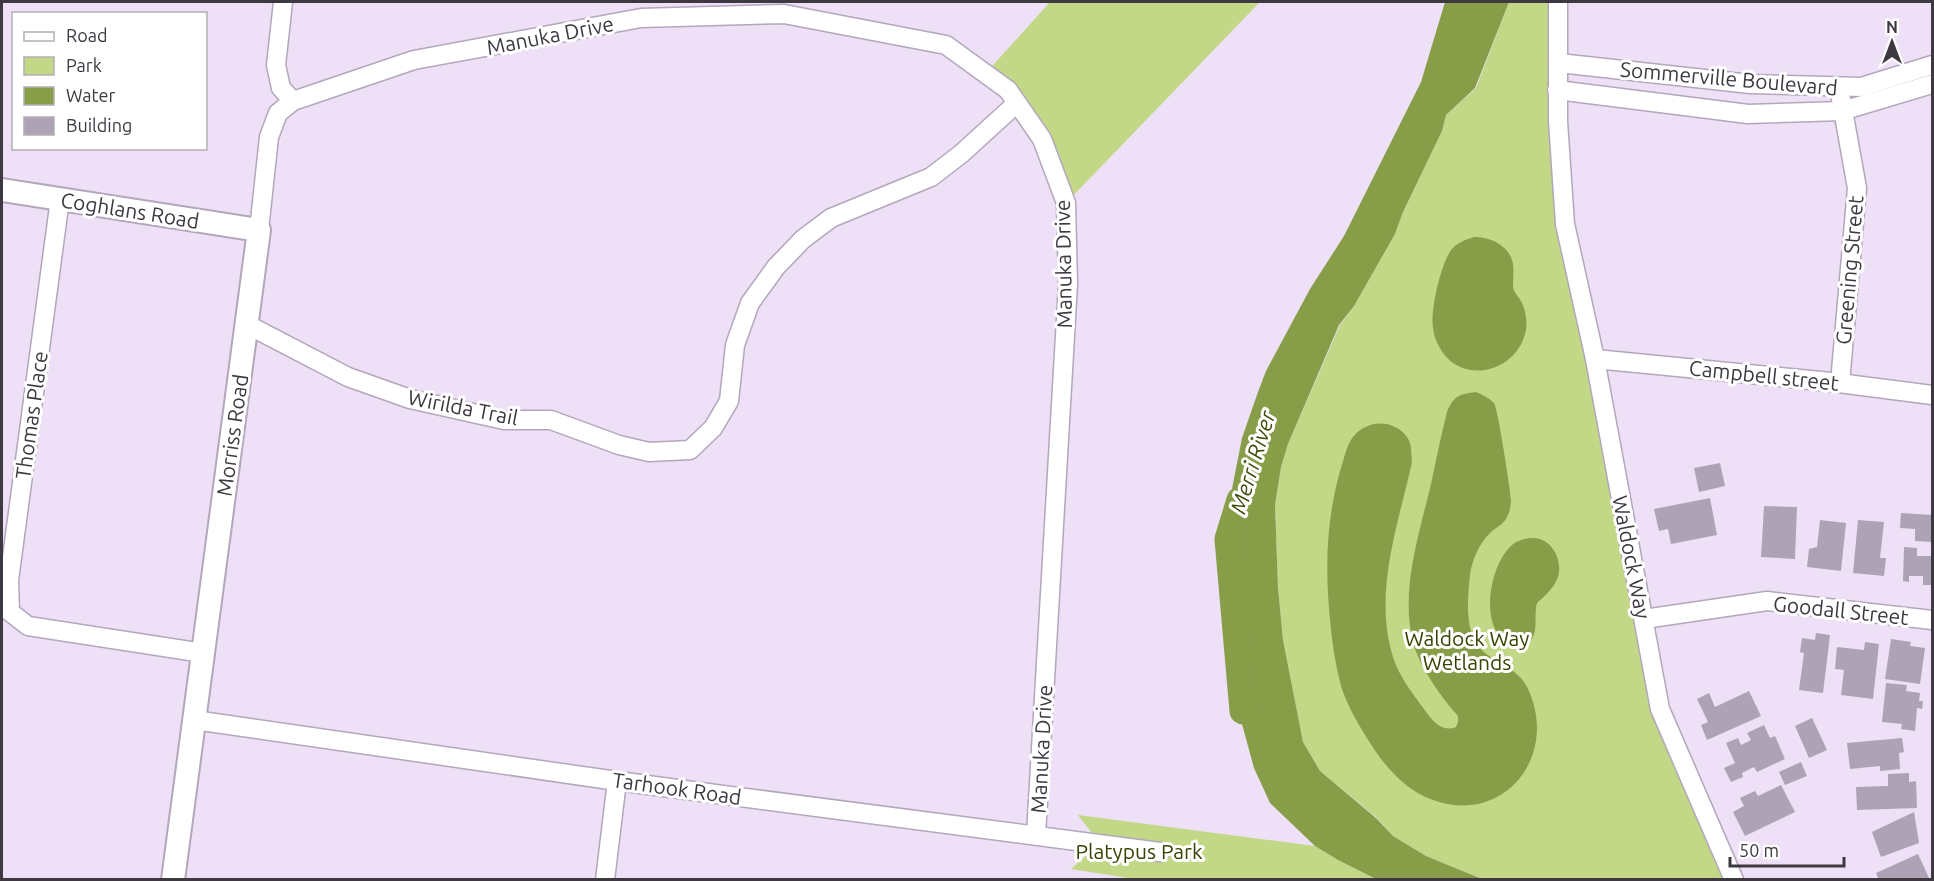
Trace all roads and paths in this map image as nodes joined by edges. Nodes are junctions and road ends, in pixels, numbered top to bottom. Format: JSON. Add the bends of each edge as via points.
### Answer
{"nodes":[{"id":1,"x":283,"y":2,"type":"edge"},
{"id":2,"x":1558,"y":2,"type":"edge"},
{"id":3,"x":1559,"y":63,"type":"junction"},
{"id":4,"x":1932,"y":65,"type":"edge"},
{"id":5,"x":1932,"y":84,"type":"edge"},
{"id":6,"x":1840,"y":87,"type":"junction"},
{"id":7,"x":1557,"y":90,"type":"junction"},
{"id":8,"x":292,"y":101,"type":"junction"},
{"id":9,"x":1017,"y":103,"type":"junction"},
{"id":10,"x":1842,"y":111,"type":"junction"},
{"id":11,"x":2,"y":190,"type":"edge"},
{"id":12,"x":60,"y":199,"type":"junction"},
{"id":13,"x":259,"y":230,"type":"junction"},
{"id":14,"x":246,"y":324,"type":"junction"},
{"id":15,"x":1594,"y":359,"type":"junction"},
{"id":16,"x":1840,"y":383,"type":"junction"},
{"id":17,"x":1932,"y":394,"type":"edge"},
{"id":18,"x":1644,"y":619,"type":"junction"},
{"id":19,"x":1932,"y":620,"type":"edge"},
{"id":20,"x":203,"y":653,"type":"junction"},
{"id":21,"x":194,"y":720,"type":"junction"},
{"id":22,"x":617,"y":781,"type":"junction"},
{"id":23,"x":1036,"y":836,"type":"junction"},
{"id":24,"x":1160,"y":852,"type":"dead end"},
{"id":25,"x":173,"y":879,"type":"edge"},
{"id":26,"x":605,"y":879,"type":"edge"},
{"id":27,"x":1734,"y":879,"type":"edge"}],
"edges":[{"from":1,"to":8,"type":"street","via":[[276,65],[281,88]]},
{"from":2,"to":3,"type":"street","name":"Waldock Way"},
{"from":3,"to":6,"type":"street","name":"Sommerville Boulevard","via":[[1750,84]]},
{"from":3,"to":7,"type":"street","name":"Waldock Way"},
{"from":4,"to":6,"type":"street","name":"Sommerville Boulevard","via":[[1861,87]]},
{"from":5,"to":10,"type":"street","name":"Sommerville Boulevard"},
{"from":6,"to":10,"type":"street","name":"Greening Street"},
{"from":7,"to":10,"type":"street","name":"Sommerville Boulevard","via":[[1748,114]]},
{"from":7,"to":15,"type":"street","name":"Waldock Way","via":[[1565,224]]},
{"from":8,"to":9,"type":"street","name":"Manuka Drive","via":[[414,60],[641,18],[784,14],[946,45],[1008,90]]},
{"from":8,"to":13,"type":"street","name":"Morriss Road","via":[[278,113],[269,137]]},
{"from":9,"to":14,"type":"street","name":"Wirilda Trail","via":[[931,177],[831,218],[776,267],[750,303],[735,345],[729,401],[713,428],[690,450],[650,452],[551,420],[504,420],[410,399],[348,377]]},
{"from":9,"to":23,"type":"street","name":"Manuka Drive","via":[[1042,139],[1066,203],[1068,284]]},
{"from":10,"to":16,"type":"street","name":"Greening Street","via":[[1857,189]]},
{"from":11,"to":12,"type":"street","name":"Coghlans Road"},
{"from":12,"to":13,"type":"street","name":"Coghlans Road"},
{"from":12,"to":20,"type":"street","name":"Thomas Place","via":[[9,580],[10,612],[28,626]]},
{"from":13,"to":14,"type":"street","name":"Morriss Road"},
{"from":14,"to":20,"type":"street","name":"Morriss Road"},
{"from":15,"to":16,"type":"street","name":"Campbell street"},
{"from":15,"to":18,"type":"street","name":"Waldock Way"},
{"from":16,"to":17,"type":"street","name":"Campbell street"},
{"from":18,"to":19,"type":"street","name":"Goodall Street","via":[[1767,601]]},
{"from":18,"to":27,"type":"street","name":"Waldock Way","via":[[1660,709]]},
{"from":20,"to":21,"type":"street","name":"Morriss Road"},
{"from":21,"to":22,"type":"street","name":"Tarhook Road"},
{"from":21,"to":25,"type":"street","name":"Morriss Road"},
{"from":22,"to":23,"type":"street","name":"Tarhook Road"},
{"from":22,"to":26,"type":"street"},
{"from":23,"to":24,"type":"street","name":"Tarhook Road"}]}
